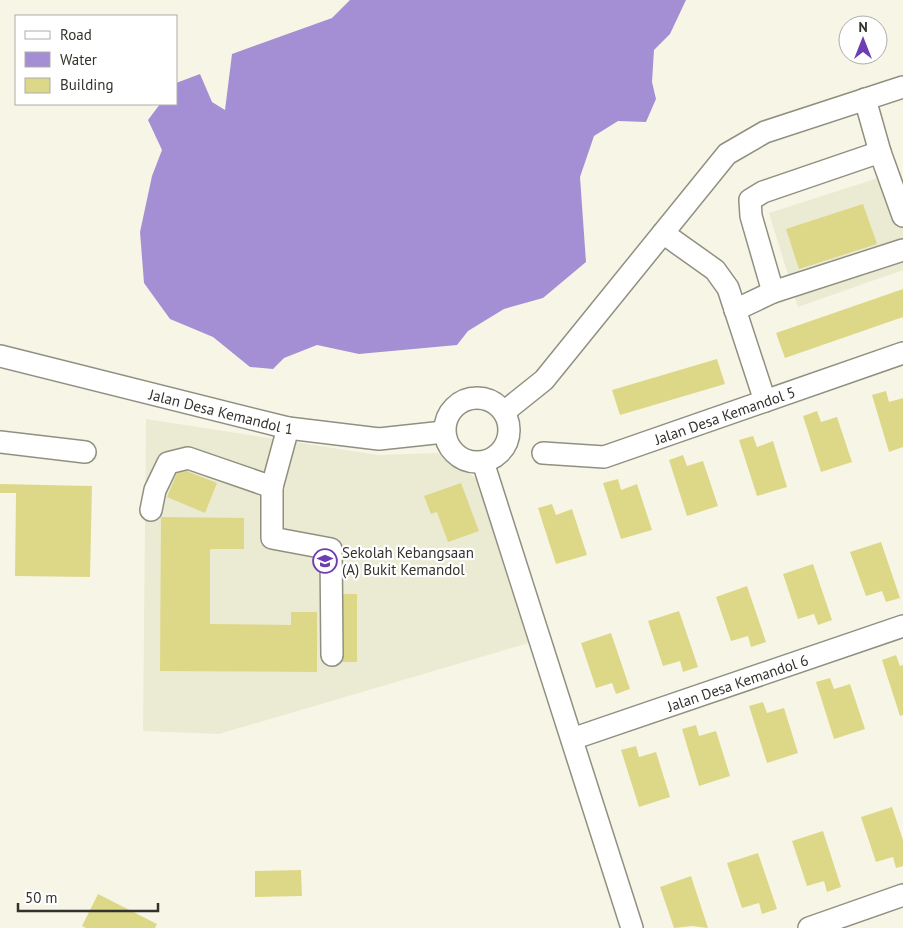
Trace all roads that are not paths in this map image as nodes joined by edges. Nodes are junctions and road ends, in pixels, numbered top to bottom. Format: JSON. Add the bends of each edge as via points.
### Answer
{"nodes":[{"id":1,"x":903,"y":86,"type":"edge"},
{"id":2,"x":865,"y":99,"type":"junction"},
{"id":3,"x":880,"y":152,"type":"junction"},
{"id":4,"x":903,"y":216,"type":"edge"},
{"id":5,"x":663,"y":233,"type":"junction"},
{"id":6,"x":903,"y":250,"type":"edge"},
{"id":7,"x":773,"y":292,"type":"junction"},
{"id":8,"x":735,"y":310,"type":"junction"},
{"id":9,"x":903,"y":353,"type":"edge"},
{"id":10,"x":0,"y":361,"type":"edge"},
{"id":11,"x":765,"y":401,"type":"junction"},
{"id":12,"x":504,"y":412,"type":"junction"},
{"id":13,"x":288,"y":428,"type":"junction"},
{"id":14,"x":444,"y":432,"type":"junction"},
{"id":15,"x":0,"y":442,"type":"edge"},
{"id":16,"x":84,"y":452,"type":"dead end"},
{"id":17,"x":543,"y":453,"type":"dead end"},
{"id":18,"x":483,"y":462,"type":"junction"},
{"id":19,"x":272,"y":487,"type":"junction"},
{"id":20,"x":151,"y":510,"type":"dead end"},
{"id":21,"x":903,"y":626,"type":"edge"},
{"id":22,"x":332,"y":655,"type":"dead end"},
{"id":23,"x":572,"y":739,"type":"junction"},
{"id":24,"x":903,"y":896,"type":"edge"},
{"id":25,"x":632,"y":928,"type":"edge"},
{"id":26,"x":808,"y":928,"type":"edge"}],
"edges":[{"from":1,"to":2,"type":"street"},
{"from":2,"to":3,"type":"street"},
{"from":2,"to":5,"type":"street","via":[[765,132],[727,154]]},
{"from":3,"to":4,"type":"street"},
{"from":3,"to":7,"type":"street","via":[[763,192],[750,200],[751,216]]},
{"from":5,"to":8,"type":"street","via":[[715,270],[728,288]]},
{"from":5,"to":12,"type":"street","via":[[544,380]]},
{"from":6,"to":7,"type":"street"},
{"from":7,"to":8,"type":"street"},
{"from":8,"to":11,"type":"street"},
{"from":9,"to":11,"type":"street","name":"Jalan Desa Kemandol 5"},
{"from":10,"to":13,"type":"street","name":"Jalan Desa Kemandol 1"},
{"from":11,"to":17,"type":"street","name":"Jalan Desa Kemandol 5","via":[[604,457]]},
{"from":12,"to":14,"type":"street","via":[[487,399],[466,399],[450,412]]},
{"from":12,"to":18,"type":"street","via":[[510,432],[507,443],[501,452]]},
{"from":13,"to":14,"type":"street","name":"Jalan Desa Kemandol 1","via":[[379,439]]},
{"from":13,"to":19,"type":"street"},
{"from":14,"to":18,"type":"street","via":[[452,452],[462,459]]},
{"from":15,"to":16,"type":"street"},
{"from":18,"to":23,"type":"street"},
{"from":19,"to":20,"type":"street","via":[[188,458],[168,463],[155,490]]},
{"from":19,"to":22,"type":"street","via":[[272,538],[331,549]]},
{"from":21,"to":23,"type":"street","name":"Jalan Desa Kemandol 6"},
{"from":23,"to":25,"type":"street"},
{"from":24,"to":26,"type":"street"}]}
